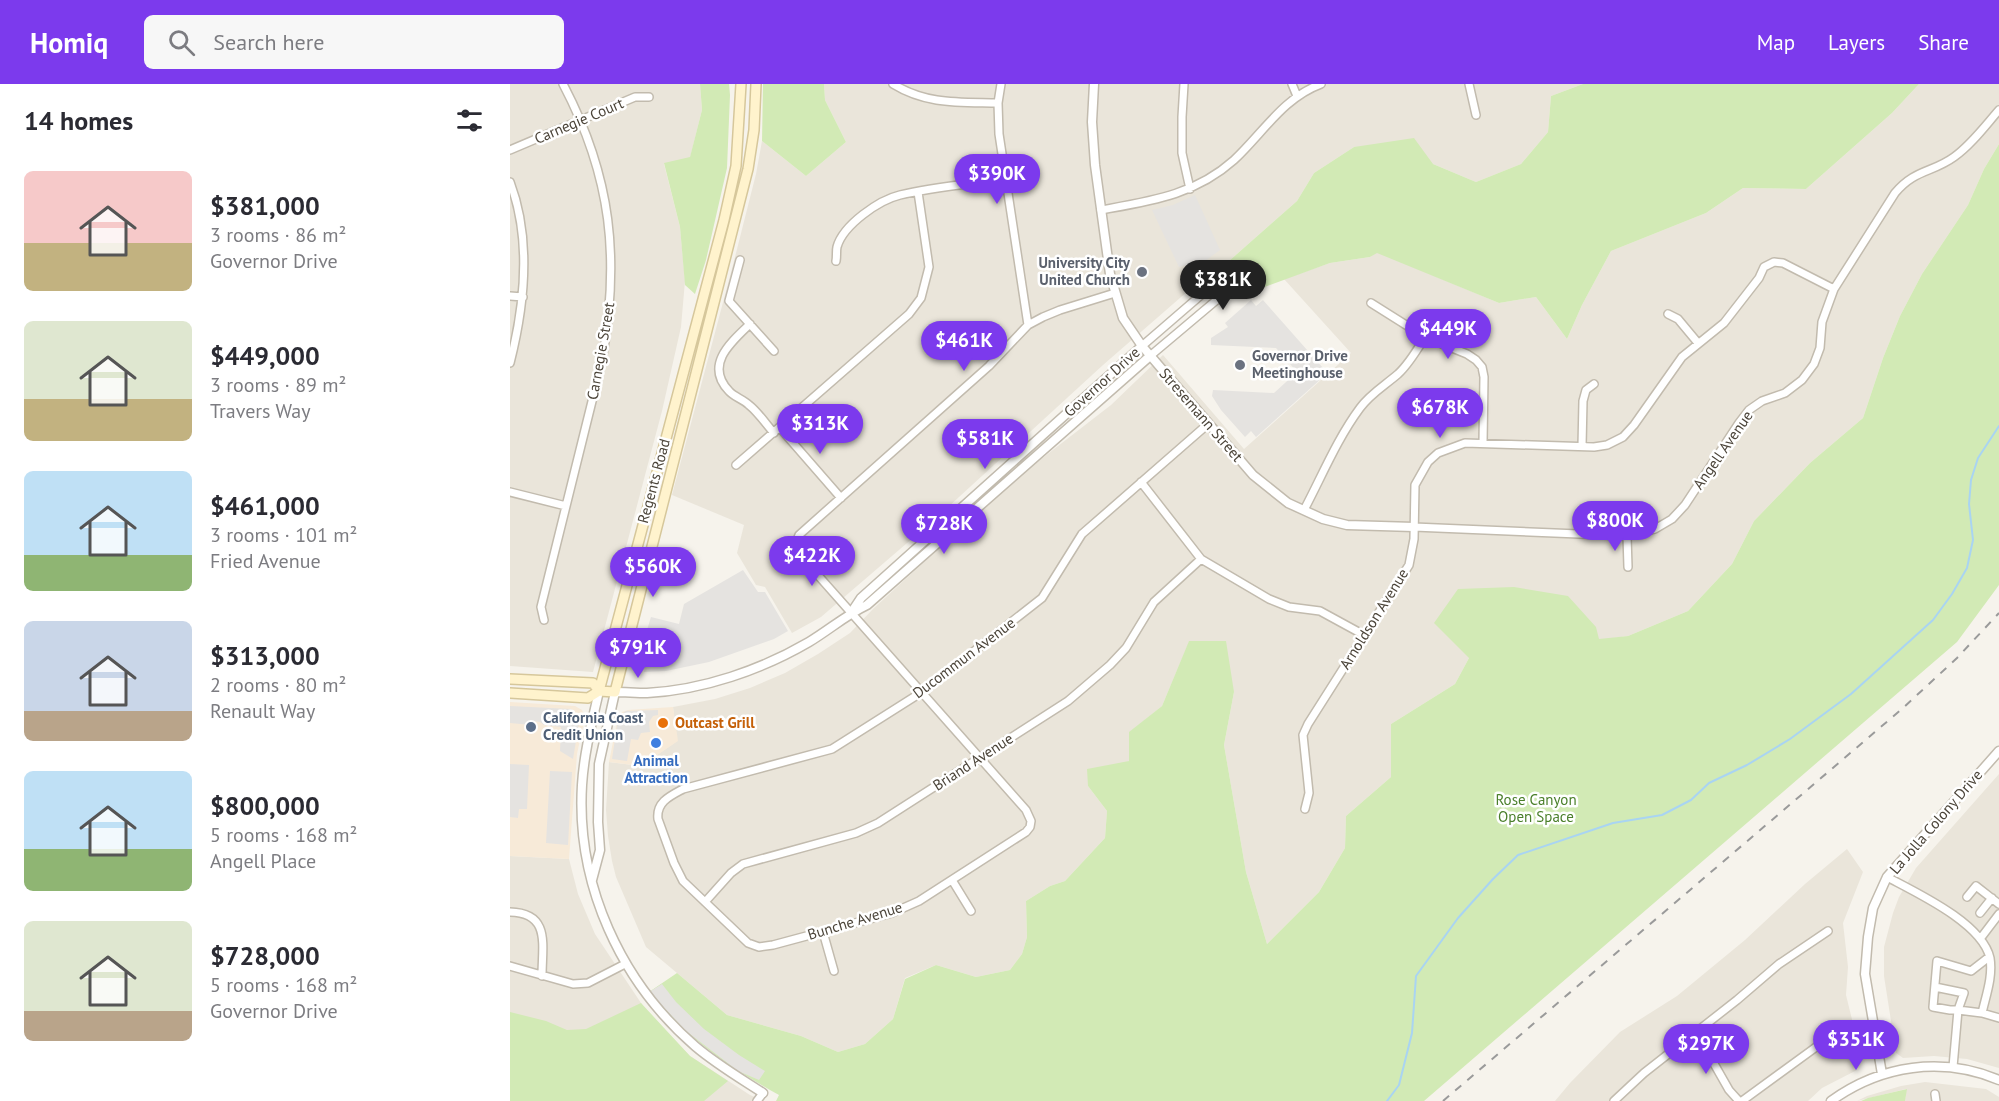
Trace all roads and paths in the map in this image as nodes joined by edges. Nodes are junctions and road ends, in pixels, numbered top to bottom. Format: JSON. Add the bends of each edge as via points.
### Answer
{"nodes":[{"id":1,"x":563,"y":84,"type":"edge"},
{"id":2,"x":741,"y":84,"type":"edge"},
{"id":3,"x":756,"y":84,"type":"edge"},
{"id":4,"x":893,"y":84,"type":"edge"},
{"id":5,"x":1000,"y":84,"type":"edge"},
{"id":6,"x":1094,"y":84,"type":"edge"},
{"id":7,"x":1184,"y":84,"type":"edge"},
{"id":8,"x":1292,"y":84,"type":"edge"},
{"id":9,"x":1321,"y":84,"type":"edge"},
{"id":10,"x":1469,"y":84,"type":"edge"},
{"id":11,"x":1297,"y":96,"type":"junction"},
{"id":12,"x":649,"y":97,"type":"dead end"},
{"id":13,"x":998,"y":103,"type":"junction"},
{"id":14,"x":1999,"y":110,"type":"edge"},
{"id":15,"x":1476,"y":115,"type":"dead end"},
{"id":16,"x":580,"y":120,"type":"junction"},
{"id":17,"x":510,"y":150,"type":"edge"},
{"id":18,"x":1005,"y":179,"type":"junction"},
{"id":19,"x":510,"y":182,"type":"edge"},
{"id":20,"x":1190,"y":189,"type":"junction"},
{"id":21,"x":918,"y":192,"type":"junction"},
{"id":22,"x":1101,"y":210,"type":"junction"},
{"id":23,"x":740,"y":260,"type":"dead end"},
{"id":24,"x":836,"y":261,"type":"dead end"},
{"id":25,"x":1834,"y":289,"type":"junction"},
{"id":26,"x":1115,"y":293,"type":"junction"},
{"id":27,"x":510,"y":296,"type":"edge"},
{"id":28,"x":522,"y":297,"type":"junction"},
{"id":29,"x":1371,"y":303,"type":"dead end"},
{"id":30,"x":1668,"y":314,"type":"dead end"},
{"id":31,"x":750,"y":324,"type":"junction"},
{"id":32,"x":1028,"y":325,"type":"junction"},
{"id":33,"x":1425,"y":337,"type":"junction"},
{"id":34,"x":1698,"y":342,"type":"junction"},
{"id":35,"x":1142,"y":346,"type":"junction"},
{"id":36,"x":774,"y":351,"type":"dead end"},
{"id":37,"x":1150,"y":356,"type":"junction"},
{"id":38,"x":510,"y":363,"type":"edge"},
{"id":39,"x":1594,"y":384,"type":"dead end"},
{"id":40,"x":1208,"y":424,"type":"junction"},
{"id":41,"x":777,"y":431,"type":"junction"},
{"id":42,"x":1483,"y":443,"type":"junction"},
{"id":43,"x":1582,"y":446,"type":"junction"},
{"id":44,"x":736,"y":465,"type":"dead end"},
{"id":45,"x":1141,"y":483,"type":"junction"},
{"id":46,"x":510,"y":492,"type":"edge"},
{"id":47,"x":841,"y":498,"type":"junction"},
{"id":48,"x":566,"y":506,"type":"junction"},
{"id":49,"x":1304,"y":510,"type":"junction"},
{"id":50,"x":1414,"y":527,"type":"junction"},
{"id":51,"x":1627,"y":536,"type":"junction"},
{"id":52,"x":1201,"y":559,"type":"junction"},
{"id":53,"x":1628,"y":567,"type":"dead end"},
{"id":54,"x":851,"y":613,"type":"junction"},
{"id":55,"x":544,"y":620,"type":"dead end"},
{"id":56,"x":1364,"y":635,"type":"junction"},
{"id":57,"x":510,"y":679,"type":"edge"},
{"id":58,"x":599,"y":691,"type":"junction"},
{"id":59,"x":615,"y":692,"type":"junction"},
{"id":60,"x":922,"y":692,"type":"junction"},
{"id":61,"x":510,"y":693,"type":"edge"},
{"id":62,"x":1999,"y":751,"type":"edge"},
{"id":63,"x":981,"y":757,"type":"junction"},
{"id":64,"x":1305,"y":809,"type":"dead end"},
{"id":65,"x":1887,"y":877,"type":"junction"},
{"id":66,"x":592,"y":880,"type":"junction"},
{"id":67,"x":952,"y":880,"type":"junction"},
{"id":68,"x":1967,"y":897,"type":"dead end"},
{"id":69,"x":1992,"y":898,"type":"junction"},
{"id":70,"x":705,"y":902,"type":"junction"},
{"id":71,"x":1999,"y":904,"type":"edge"},
{"id":72,"x":971,"y":911,"type":"dead end"},
{"id":73,"x":510,"y":912,"type":"edge"},
{"id":74,"x":1980,"y":913,"type":"dead end"},
{"id":75,"x":1999,"y":914,"type":"edge"},
{"id":76,"x":1828,"y":931,"type":"dead end"},
{"id":77,"x":823,"y":932,"type":"junction"},
{"id":78,"x":1980,"y":939,"type":"junction"},
{"id":79,"x":1989,"y":957,"type":"junction"},
{"id":80,"x":625,"y":964,"type":"junction"},
{"id":81,"x":510,"y":966,"type":"edge"},
{"id":82,"x":834,"y":971,"type":"dead end"},
{"id":83,"x":542,"y":976,"type":"junction"},
{"id":84,"x":1935,"y":987,"type":"junction"},
{"id":85,"x":1958,"y":1010,"type":"junction"},
{"id":86,"x":1982,"y":1013,"type":"junction"},
{"id":87,"x":1999,"y":1018,"type":"edge"},
{"id":88,"x":1838,"y":1031,"type":"dead end"},
{"id":89,"x":1696,"y":1032,"type":"junction"},
{"id":90,"x":1953,"y":1067,"type":"junction"},
{"id":91,"x":1882,"y":1074,"type":"junction"},
{"id":92,"x":1999,"y":1080,"type":"edge"},
{"id":93,"x":763,"y":1093,"type":"joint"},
{"id":94,"x":757,"y":1101,"type":"edge"},
{"id":95,"x":1614,"y":1101,"type":"edge"},
{"id":96,"x":1741,"y":1101,"type":"edge"},
{"id":97,"x":1831,"y":1101,"type":"edge"}],
"edges":[{"from":1,"to":16,"type":"street","name":"Carnegie Street"},
{"from":2,"to":58,"type":"main road","name":"Regents Road","via":[[736,166],[724,220]]},
{"from":3,"to":59,"type":"main road","name":"Regents Road","via":[[748,169]]},
{"from":4,"to":13,"type":"street","via":[[931,100]]},
{"from":5,"to":13,"type":"street"},
{"from":6,"to":22,"type":"street","name":"Stresemann Street","via":[[1093,133]]},
{"from":7,"to":20,"type":"street","via":[[1182,153]]},
{"from":8,"to":11,"type":"street"},
{"from":9,"to":11,"type":"street"},
{"from":10,"to":15,"type":"street"},
{"from":11,"to":20,"type":"street","via":[[1234,160]]},
{"from":12,"to":16,"type":"street","name":"Carnegie Court","via":[[635,97]]},
{"from":13,"to":18,"type":"street"},
{"from":14,"to":25,"type":"street","name":"Angell Avenue","via":[[1952,159],[1905,181]]},
{"from":16,"to":17,"type":"street","name":"Carnegie Court"},
{"from":16,"to":48,"type":"street","name":"Carnegie Street","via":[[607,208],[611,287],[602,361]]},
{"from":18,"to":21,"type":"street"},
{"from":18,"to":32,"type":"street"},
{"from":19,"to":28,"type":"street","via":[[521,230]]},
{"from":20,"to":22,"type":"street","via":[[1162,199]]},
{"from":21,"to":24,"type":"street","via":[[881,202],[861,216],[837,246]]},
{"from":21,"to":41,"type":"street","via":[[929,267],[921,298],[909,314]]},
{"from":22,"to":26,"type":"street","name":"Stresemann Street"},
{"from":23,"to":31,"type":"street","via":[[729,301]]},
{"from":25,"to":34,"type":"street","name":"Arnoldson Avenue","via":[[1784,263],[1774,262],[1764,267],[1724,323]]},
{"from":25,"to":51,"type":"street","name":"Angell Avenue","via":[[1822,322],[1820,348],[1802,380],[1749,410],[1672,519],[1655,529]]},
{"from":26,"to":32,"type":"street","via":[[1060,310]]},
{"from":26,"to":35,"type":"street","name":"Stresemann Street","via":[[1123,318]]},
{"from":27,"to":28,"type":"street"},
{"from":28,"to":38,"type":"street"},
{"from":29,"to":33,"type":"street"},
{"from":30,"to":34,"type":"street","via":[[1678,319]]},
{"from":31,"to":36,"type":"street"},
{"from":31,"to":41,"type":"street","via":[[721,356],[721,380]]},
{"from":32,"to":47,"type":"street","via":[[989,366]]},
{"from":33,"to":42,"type":"street","via":[[1467,354],[1482,367]]},
{"from":33,"to":49,"type":"street","via":[[1398,374],[1360,407]]},
{"from":34,"to":43,"type":"street","name":"Arnoldson Avenue","via":[[1682,357],[1623,437],[1607,445]]},
{"from":35,"to":37,"type":"street","name":"Stresemann Street"},
{"from":35,"to":37,"type":"street","name":"Governor Drive","via":[[1223,276],[1230,279],[1232,287]]},
{"from":35,"to":54,"type":"street","name":"Governor Drive","via":[[861,598]]},
{"from":37,"to":40,"type":"street","name":"Stresemann Street"},
{"from":37,"to":54,"type":"street","name":"Governor Drive","via":[[867,605]]},
{"from":39,"to":43,"type":"street","via":[[1586,390],[1583,401]]},
{"from":40,"to":45,"type":"street","name":"Ducommun Avenue"},
{"from":40,"to":49,"type":"street","name":"Stresemann Street","via":[[1269,490]]},
{"from":41,"to":44,"type":"street"},
{"from":41,"to":47,"type":"street"},
{"from":42,"to":43,"type":"street","name":"Arnoldson Avenue"},
{"from":42,"to":50,"type":"street","name":"Arnoldson Avenue","via":[[1450,447],[1428,462],[1415,485]]},
{"from":45,"to":52,"type":"street"},
{"from":45,"to":60,"type":"street","name":"Ducommun Avenue","via":[[1082,534],[1042,598]]},
{"from":46,"to":48,"type":"street"},
{"from":47,"to":54,"type":"street","via":[[799,535],[796,546]]},
{"from":48,"to":55,"type":"street","name":"Carnegie Street","via":[[541,607]]},
{"from":49,"to":50,"type":"street","name":"Stresemann Street","via":[[1347,525]]},
{"from":50,"to":51,"type":"street","name":"Angell Avenue"},
{"from":50,"to":56,"type":"street","name":"Arnoldson Avenue","via":[[1409,565]]},
{"from":51,"to":53,"type":"street"},
{"from":52,"to":56,"type":"street","via":[[1269,599],[1289,607],[1320,611]]},
{"from":52,"to":63,"type":"street","name":"Briand Avenue","via":[[1155,602],[1126,648],[1110,665],[1068,701]]},
{"from":54,"to":59,"type":"street","name":"Governor Drive","via":[[789,653],[747,671],[696,686],[647,693]]},
{"from":54,"to":60,"type":"street"},
{"from":56,"to":64,"type":"street","name":"Arnoldson Avenue","via":[[1303,735],[1309,793]]},
{"from":57,"to":58,"type":"main road","name":"Governor Drive","via":[[593,683]]},
{"from":58,"to":59,"type":"main road","name":"Governor Drive"},
{"from":58,"to":61,"type":"main road","name":"Governor Drive","via":[[588,698]]},
{"from":58,"to":66,"type":"street","name":"Regents Road","via":[[582,786],[585,856]]},
{"from":59,"to":66,"type":"street","name":"Regents Road","via":[[599,764],[600,850]]},
{"from":60,"to":63,"type":"street"},
{"from":60,"to":70,"type":"street","name":"Ducommun Avenue","via":[[832,749],[669,796],[657,812],[658,819],[683,881]]},
{"from":62,"to":65,"type":"street","name":"La Jolla Colony Drive"},
{"from":63,"to":67,"type":"street","name":"Bunche Avenue","via":[[1026,810],[1030,827]]},
{"from":63,"to":70,"type":"street","name":"Briand Avenue","via":[[856,833],[742,864]]},
{"from":65,"to":78,"type":"street","via":[[1964,922]]},
{"from":65,"to":91,"type":"street","name":"La Jolla Colony Drive","via":[[1873,908],[1865,974]]},
{"from":66,"to":80,"type":"street","name":"Regents Road","via":[[607,928]]},
{"from":67,"to":72,"type":"street"},
{"from":67,"to":77,"type":"street","name":"Bunche Avenue","via":[[892,913]]},
{"from":68,"to":69,"type":"street","via":[[1976,886]]},
{"from":69,"to":71,"type":"street"},
{"from":69,"to":74,"type":"street"},
{"from":70,"to":77,"type":"street","name":"Bunche Avenue","via":[[748,943],[759,946]]},
{"from":73,"to":83,"type":"street","via":[[524,912],[535,919],[541,931]]},
{"from":75,"to":78,"type":"street"},
{"from":76,"to":89,"type":"street","via":[[1779,964]]},
{"from":77,"to":82,"type":"street"},
{"from":78,"to":79,"type":"street"},
{"from":79,"to":84,"type":"street","via":[[1971,971],[1937,961]]},
{"from":79,"to":86,"type":"street","via":[[1991,977]]},
{"from":80,"to":83,"type":"street","via":[[588,983],[573,984]]},
{"from":80,"to":93,"type":"street","name":"Regents Road","via":[[679,1032],[716,1063]]},
{"from":81,"to":83,"type":"street"},
{"from":84,"to":85,"type":"street","via":[[1933,1007]]},
{"from":84,"to":85,"type":"street","via":[[1964,993]]},
{"from":85,"to":86,"type":"street"},
{"from":85,"to":90,"type":"street"},
{"from":86,"to":87,"type":"street"},
{"from":88,"to":96,"type":"street"},
{"from":89,"to":95,"type":"street"},
{"from":89,"to":96,"type":"street","via":[[1729,1090]]},
{"from":90,"to":91,"type":"street","via":[[1935,1065]]},
{"from":90,"to":92,"type":"street"},
{"from":91,"to":97,"type":"street"},
{"from":93,"to":94,"type":"street"}]}
